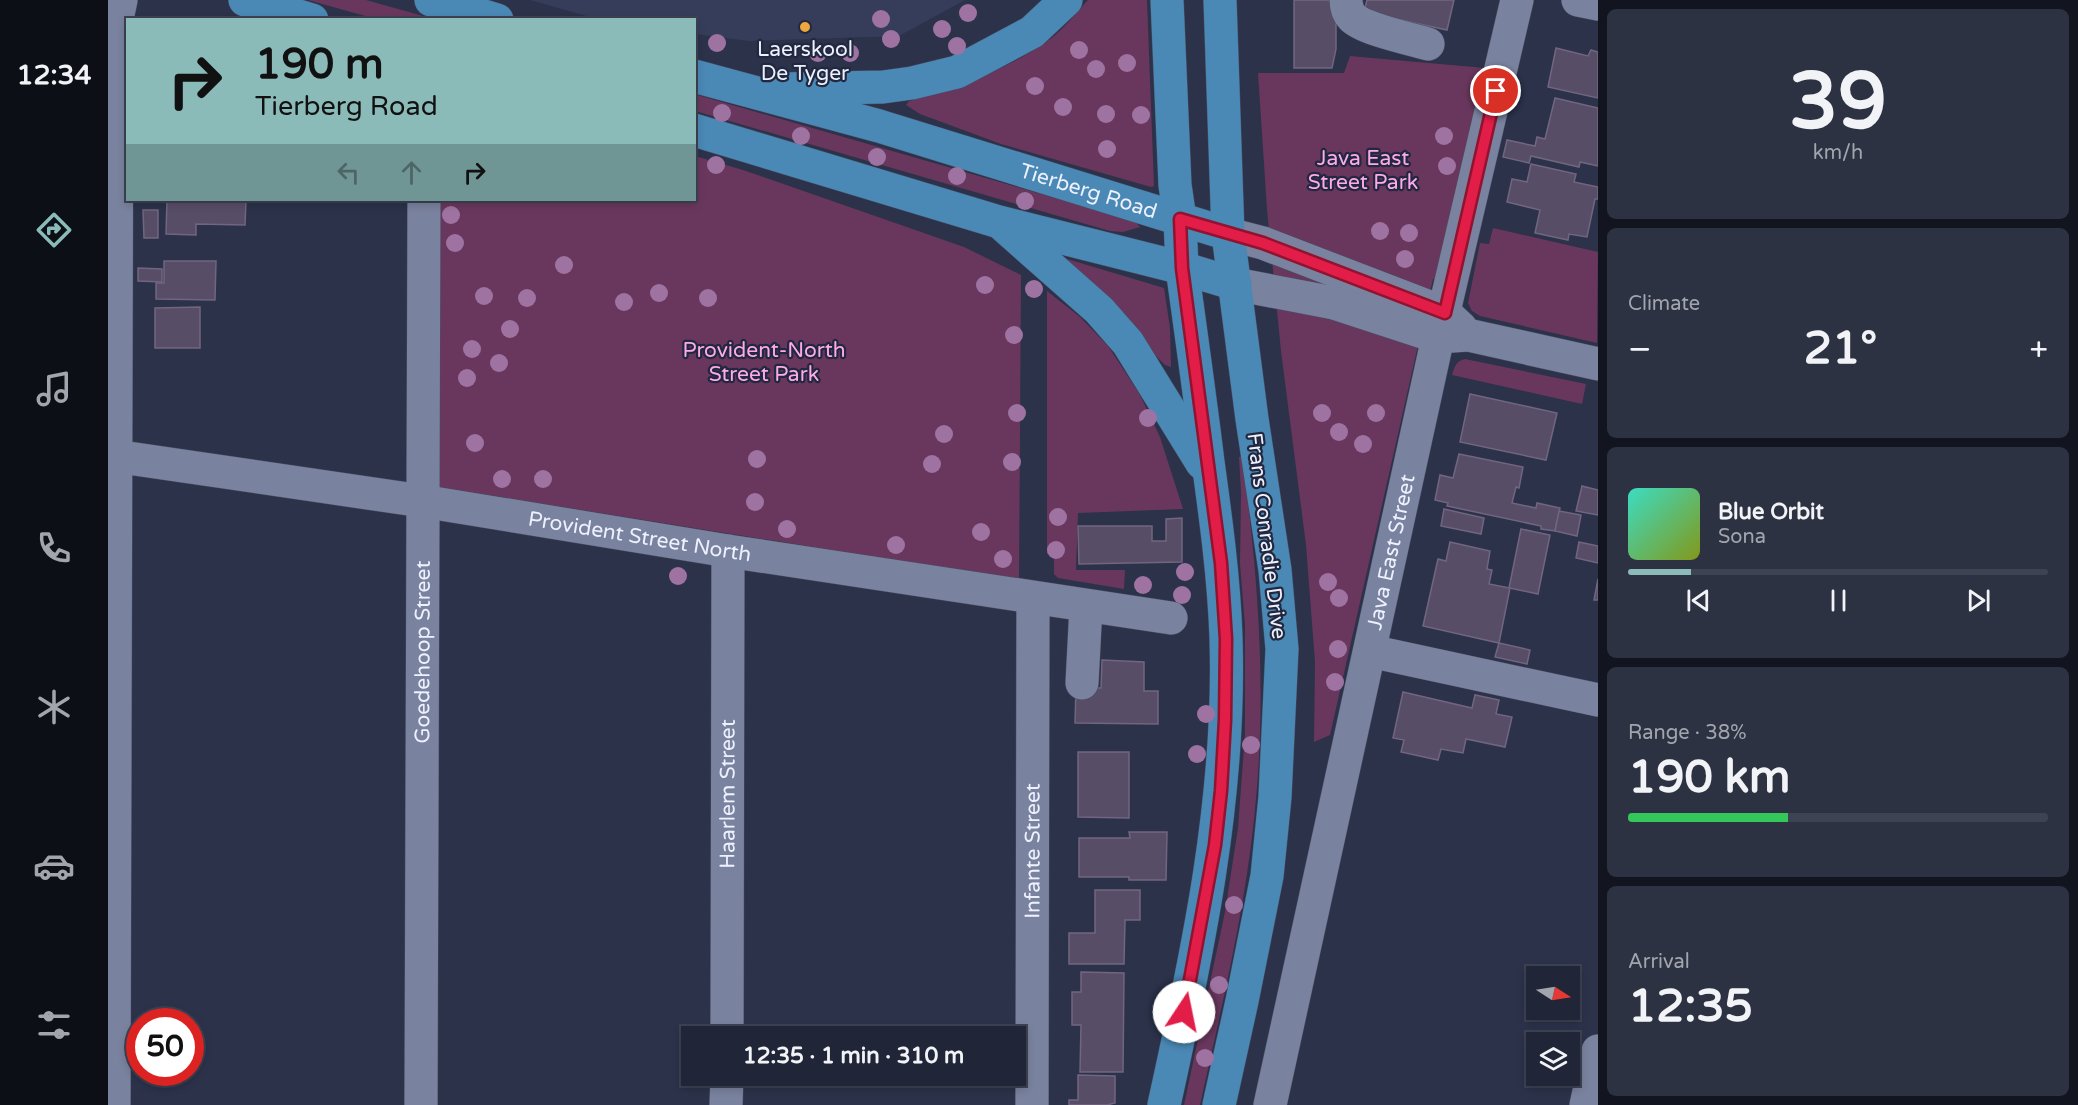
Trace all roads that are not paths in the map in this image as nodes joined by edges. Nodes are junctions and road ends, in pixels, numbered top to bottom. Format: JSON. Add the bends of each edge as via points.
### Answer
{"nodes":[{"id":1,"x":121,"y":0,"type":"edge"},
{"id":2,"x":245,"y":0,"type":"edge"},
{"id":3,"x":431,"y":0,"type":"edge"},
{"id":4,"x":1066,"y":0,"type":"edge"},
{"id":5,"x":1167,"y":0,"type":"edge"},
{"id":6,"x":1220,"y":0,"type":"edge"},
{"id":7,"x":1346,"y":0,"type":"edge"},
{"id":8,"x":1516,"y":0,"type":"edge"},
{"id":9,"x":1578,"y":0,"type":"edge"},
{"id":10,"x":1598,"y":4,"type":"edge"},
{"id":11,"x":305,"y":18,"type":"edge"},
{"id":12,"x":490,"y":18,"type":"edge"},
{"id":13,"x":1428,"y":44,"type":"dead end"},
{"id":14,"x":696,"y":77,"type":"edge"},
{"id":15,"x":738,"y":89,"type":"junction"},
{"id":16,"x":696,"y":131,"type":"edge"},
{"id":17,"x":424,"y":201,"type":"edge"},
{"id":18,"x":1180,"y":219,"type":"junction"},
{"id":19,"x":999,"y":222,"type":"junction"},
{"id":20,"x":1228,"y":234,"type":"junction"},
{"id":21,"x":1182,"y":268,"type":"junction"},
{"id":22,"x":1235,"y":284,"type":"junction"},
{"id":23,"x":1451,"y":328,"type":"junction"},
{"id":24,"x":1598,"y":364,"type":"edge"},
{"id":25,"x":112,"y":456,"type":"edge"},
{"id":26,"x":1210,"y":477,"type":"junction"},
{"id":27,"x":422,"y":501,"type":"junction"},
{"id":28,"x":728,"y":551,"type":"junction"},
{"id":29,"x":1033,"y":598,"type":"junction"},
{"id":30,"x":1086,"y":606,"type":"junction"},
{"id":31,"x":1172,"y":618,"type":"dead end"},
{"id":32,"x":1370,"y":651,"type":"junction"},
{"id":33,"x":1082,"y":683,"type":"dead end"},
{"id":34,"x":1598,"y":700,"type":"edge"},
{"id":35,"x":727,"y":1026,"type":"edge"},
{"id":36,"x":1598,"y":1051,"type":"edge"},
{"id":37,"x":727,"y":1086,"type":"edge"},
{"id":38,"x":114,"y":1105,"type":"edge"},
{"id":39,"x":421,"y":1105,"type":"edge"},
{"id":40,"x":726,"y":1105,"type":"edge"},
{"id":41,"x":1032,"y":1105,"type":"edge"},
{"id":42,"x":1164,"y":1105,"type":"edge"},
{"id":43,"x":1219,"y":1105,"type":"edge"},
{"id":44,"x":1270,"y":1105,"type":"edge"},
{"id":45,"x":1586,"y":1105,"type":"edge"}],
"edges":[{"from":1,"to":25,"type":"street","via":[[117,19]]},
{"from":2,"to":11,"type":"main road"},
{"from":3,"to":12,"type":"main road"},
{"from":4,"to":15,"type":"main road","via":[[1032,32],[957,72],[883,87]]},
{"from":5,"to":18,"type":"main road","via":[[1174,174]]},
{"from":6,"to":20,"type":"main road","name":"Frans Conradie Drive"},
{"from":7,"to":13,"type":"street","via":[[1353,18],[1363,24]]},
{"from":8,"to":23,"type":"street","name":"Java East Street"},
{"from":9,"to":10,"type":"street"},
{"from":14,"to":15,"type":"main road","name":"Tierberg Road"},
{"from":15,"to":18,"type":"main road","name":"Tierberg Road","via":[[879,126]]},
{"from":16,"to":19,"type":"main road","name":"Tierberg Road"},
{"from":17,"to":27,"type":"street","name":"Goedehoop Street"},
{"from":18,"to":20,"type":"main road","name":"Tierberg Road"},
{"from":18,"to":21,"type":"main road"},
{"from":19,"to":21,"type":"main road","name":"Tierberg Road"},
{"from":19,"to":26,"type":"main road","via":[[1099,310],[1128,342]]},
{"from":20,"to":22,"type":"main road","name":"Frans Conradie Drive"},
{"from":20,"to":23,"type":"street","name":"Tierberg Road","via":[[1263,243]]},
{"from":21,"to":22,"type":"main road","name":"Tierberg Road"},
{"from":21,"to":26,"type":"main road"},
{"from":22,"to":23,"type":"street","name":"Tierberg Road"},
{"from":22,"to":43,"type":"main road","name":"Frans Conradie Drive","via":[[1275,570],[1282,649],[1267,876]]},
{"from":23,"to":24,"type":"street","name":"Tierberg Road"},
{"from":23,"to":32,"type":"street","name":"Java East Street"},
{"from":25,"to":27,"type":"street","name":"Provident Street North"},
{"from":25,"to":38,"type":"street"},
{"from":26,"to":42,"type":"main road","via":[[1226,639],[1221,791],[1205,903]]},
{"from":27,"to":28,"type":"street","name":"Provident Street North"},
{"from":27,"to":39,"type":"street","name":"Goedehoop Street"},
{"from":28,"to":29,"type":"street","name":"Provident Street North"},
{"from":28,"to":35,"type":"street","name":"Haarlem Street"},
{"from":29,"to":30,"type":"street","name":"Provident Street North"},
{"from":29,"to":41,"type":"street","name":"Infante Street"},
{"from":30,"to":31,"type":"street","name":"Provident Street North"},
{"from":30,"to":33,"type":"street"},
{"from":32,"to":34,"type":"street"},
{"from":32,"to":44,"type":"street","name":"Java East Street"},
{"from":36,"to":45,"type":"street"},
{"from":37,"to":40,"type":"street"}]}
